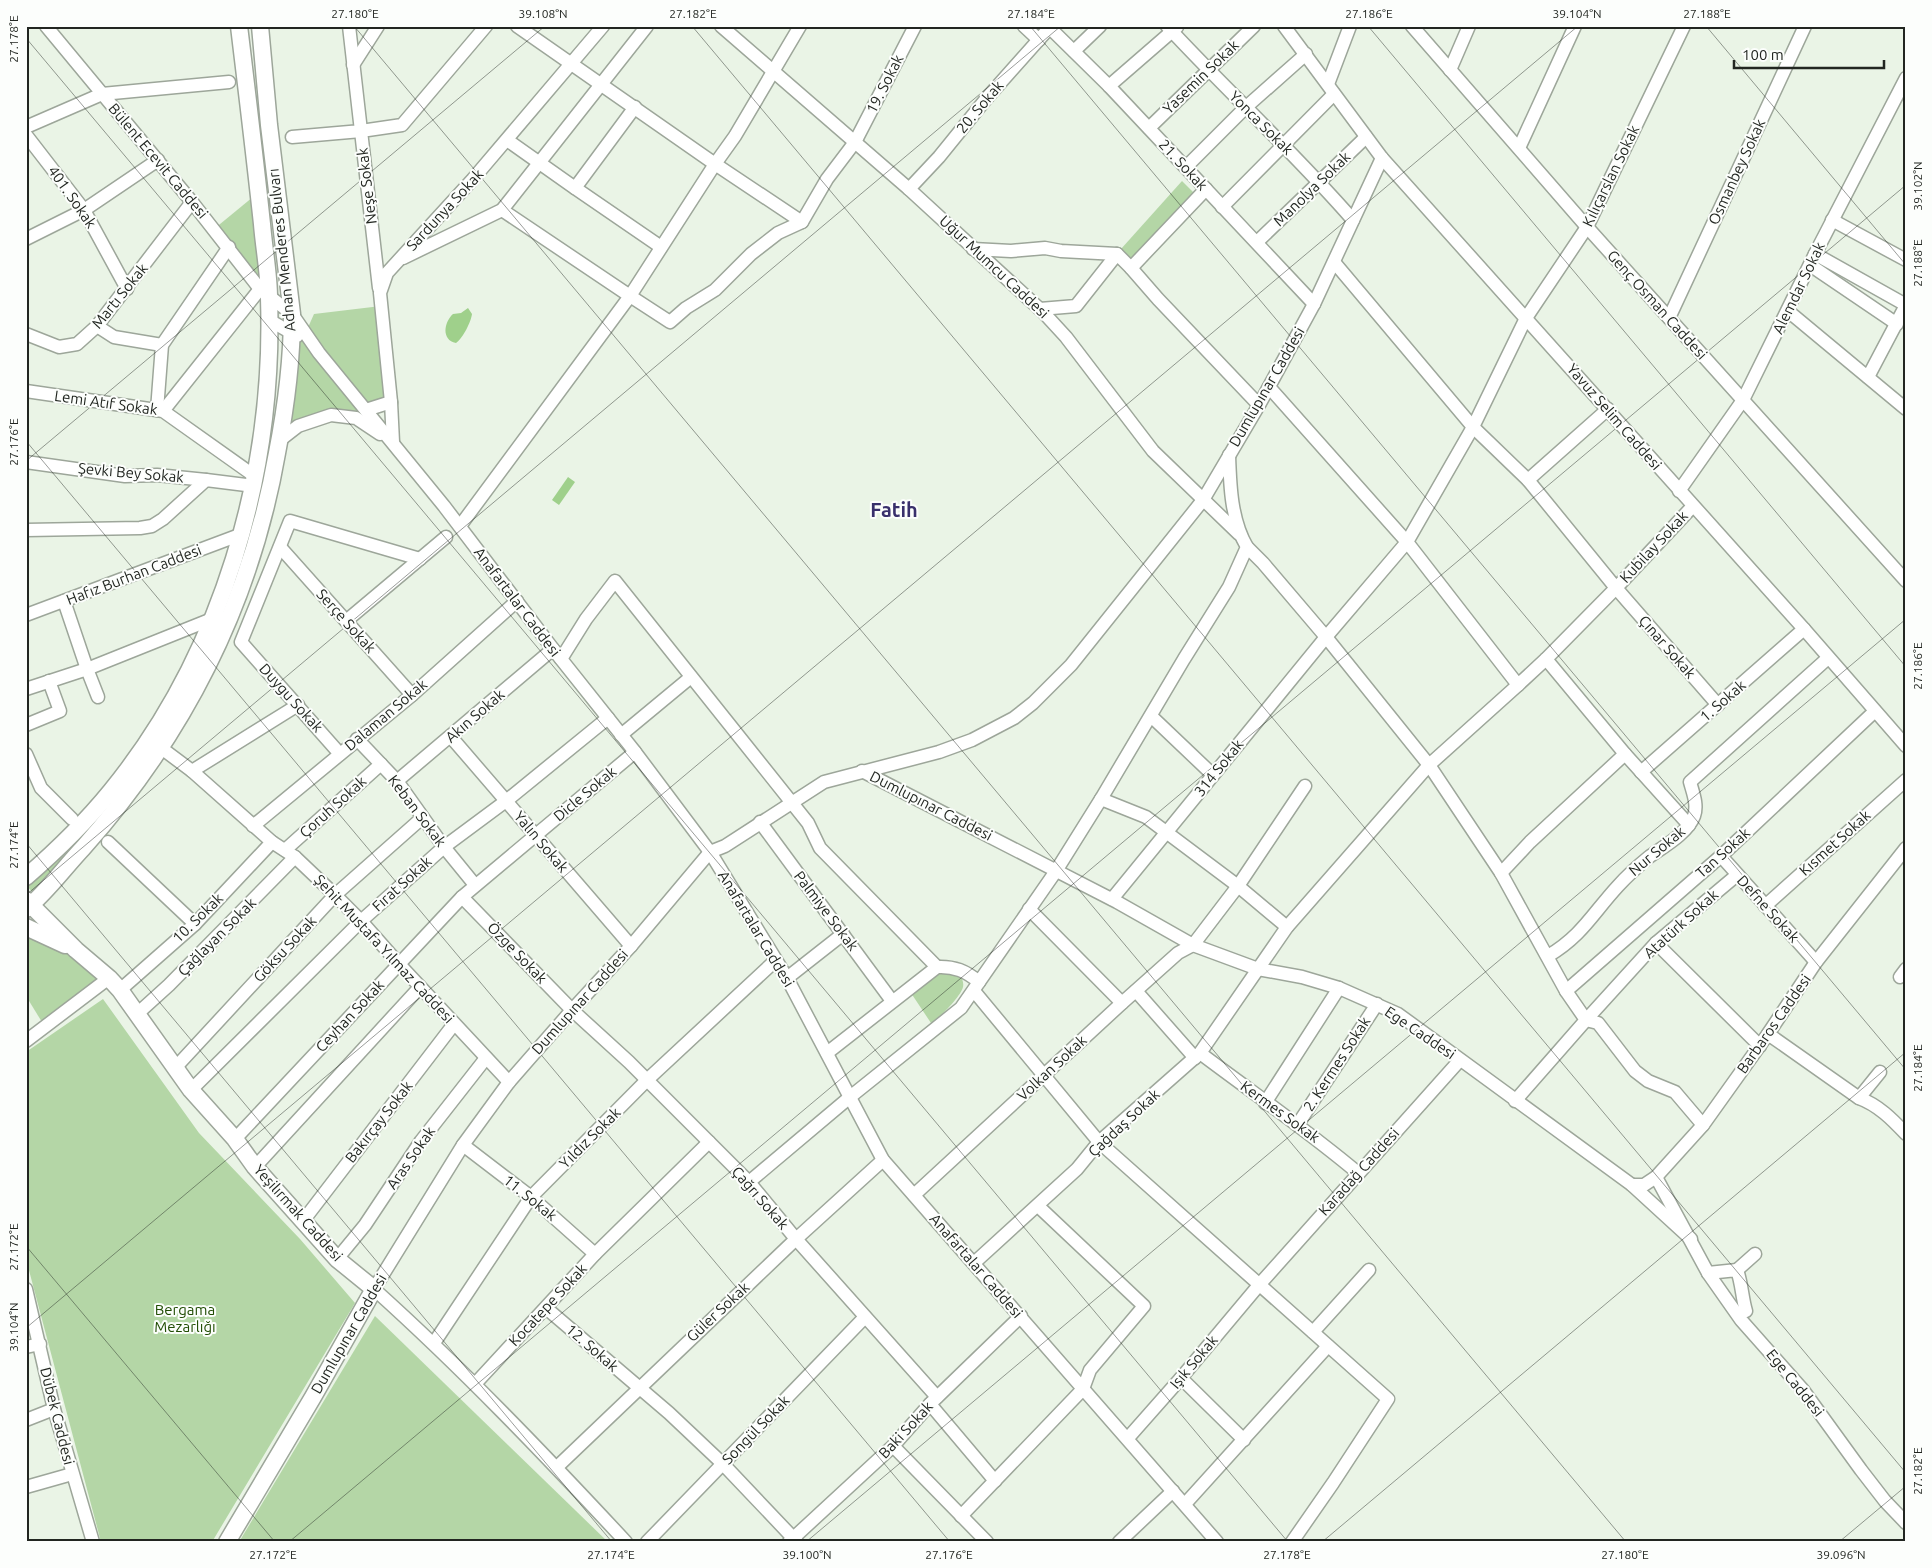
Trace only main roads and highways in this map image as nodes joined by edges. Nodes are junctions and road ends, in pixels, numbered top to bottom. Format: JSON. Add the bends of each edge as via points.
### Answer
{"nodes":[{"id":1,"x":238,"y":26,"type":"edge"},
{"id":2,"x":260,"y":26,"type":"edge"},
{"id":3,"x":26,"y":877,"type":"edge"},
{"id":4,"x":28,"y":905,"type":"edge"},
{"id":5,"x":26,"y":927,"type":"edge"},
{"id":6,"x":76,"y":950,"type":"junction"},
{"id":7,"x":374,"y":1289,"type":"joint"},
{"id":8,"x":227,"y":1542,"type":"edge"}],
"edges":[{"from":1,"to":3,"type":"main road","name":"Adnan Menderes Bulvarı","via":[[269,320],[266,390],[255,481],[242,534],[212,619],[171,704],[118,782],[80,826]]},
{"from":2,"to":4,"type":"main road","name":"Adnan Menderes Bulvarı","via":[[292,314],[285,412],[271,490],[259,535],[209,666],[129,793]]},
{"from":4,"to":6,"type":"main road","name":"Yeşilırmak Caddesi"},
{"from":5,"to":6,"type":"main road","name":"Yeşilırmak Caddesi"},
{"from":6,"to":7,"type":"main road","name":"Yeşilırmak Caddesi","via":[[114,984],[192,1090],[255,1167],[337,1259]]},
{"from":7,"to":8,"type":"main road","name":"Dumlupınar Caddesi"}]}
